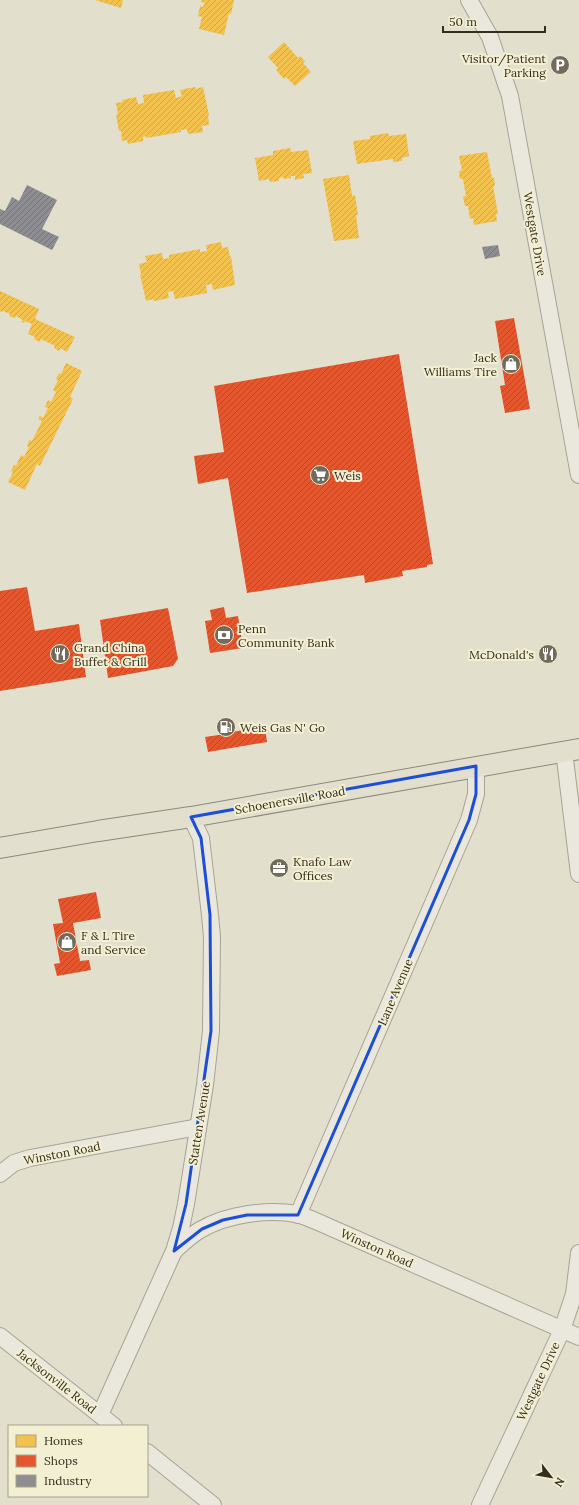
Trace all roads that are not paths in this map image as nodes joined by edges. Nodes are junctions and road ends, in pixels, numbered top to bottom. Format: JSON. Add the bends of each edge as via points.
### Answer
{"nodes":[{"id":1,"x":469,"y":0,"type":"edge"},
{"id":2,"x":579,"y":475,"type":"edge"},
{"id":3,"x":571,"y":750,"type":"edge"},
{"id":4,"x":476,"y":766,"type":"junction"},
{"id":5,"x":191,"y":817,"type":"junction"},
{"id":6,"x":0,"y":848,"type":"edge"},
{"id":7,"x":579,"y":874,"type":"edge"},
{"id":8,"x":198,"y":1127,"type":"junction"},
{"id":9,"x":0,"y":1174,"type":"edge"},
{"id":10,"x":298,"y":1214,"type":"junction"},
{"id":11,"x":174,"y":1251,"type":"junction"},
{"id":12,"x":579,"y":1252,"type":"edge"},
{"id":13,"x":562,"y":1330,"type":"junction"},
{"id":14,"x":0,"y":1336,"type":"edge"},
{"id":15,"x":579,"y":1337,"type":"edge"},
{"id":16,"x":100,"y":1415,"type":"junction"},
{"id":17,"x":113,"y":1425,"type":"edge"},
{"id":18,"x":148,"y":1453,"type":"edge"},
{"id":19,"x":213,"y":1505,"type":"edge"},
{"id":20,"x":480,"y":1505,"type":"edge"}],
"edges":[{"from":1,"to":2,"type":"street","name":"Westgate Drive","via":[[490,37],[510,96]]},
{"from":3,"to":4,"type":"main road","name":"Schoenersville Road"},
{"from":3,"to":7,"type":"street"},
{"from":4,"to":5,"type":"main road","name":"Schoenersville Road"},
{"from":4,"to":10,"type":"street","name":"Lane Avenue","via":[[476,794],[469,820]]},
{"from":5,"to":6,"type":"main road","name":"Schoenersville Road"},
{"from":5,"to":8,"type":"street","name":"Statten Avenue","via":[[201,838],[212,936],[211,1031]]},
{"from":8,"to":9,"type":"street","name":"Winston Road","via":[[30,1158],[14,1163]]},
{"from":8,"to":11,"type":"street","name":"Statten Avenue","via":[[186,1204]]},
{"from":10,"to":11,"type":"street","name":"Winston Road","via":[[254,1214],[223,1220],[202,1229]]},
{"from":10,"to":13,"type":"street","name":"Winston Road"},
{"from":11,"to":16,"type":"street","name":"Statten Avenue"},
{"from":12,"to":13,"type":"street","name":"Westgate Drive","via":[[574,1294]]},
{"from":13,"to":15,"type":"street","name":"Winston Road"},
{"from":13,"to":20,"type":"street","name":"Westgate Drive"},
{"from":14,"to":16,"type":"street","name":"Jacksonville Road"},
{"from":16,"to":17,"type":"street","name":"Jacksonville Road"},
{"from":18,"to":19,"type":"street"}]}
